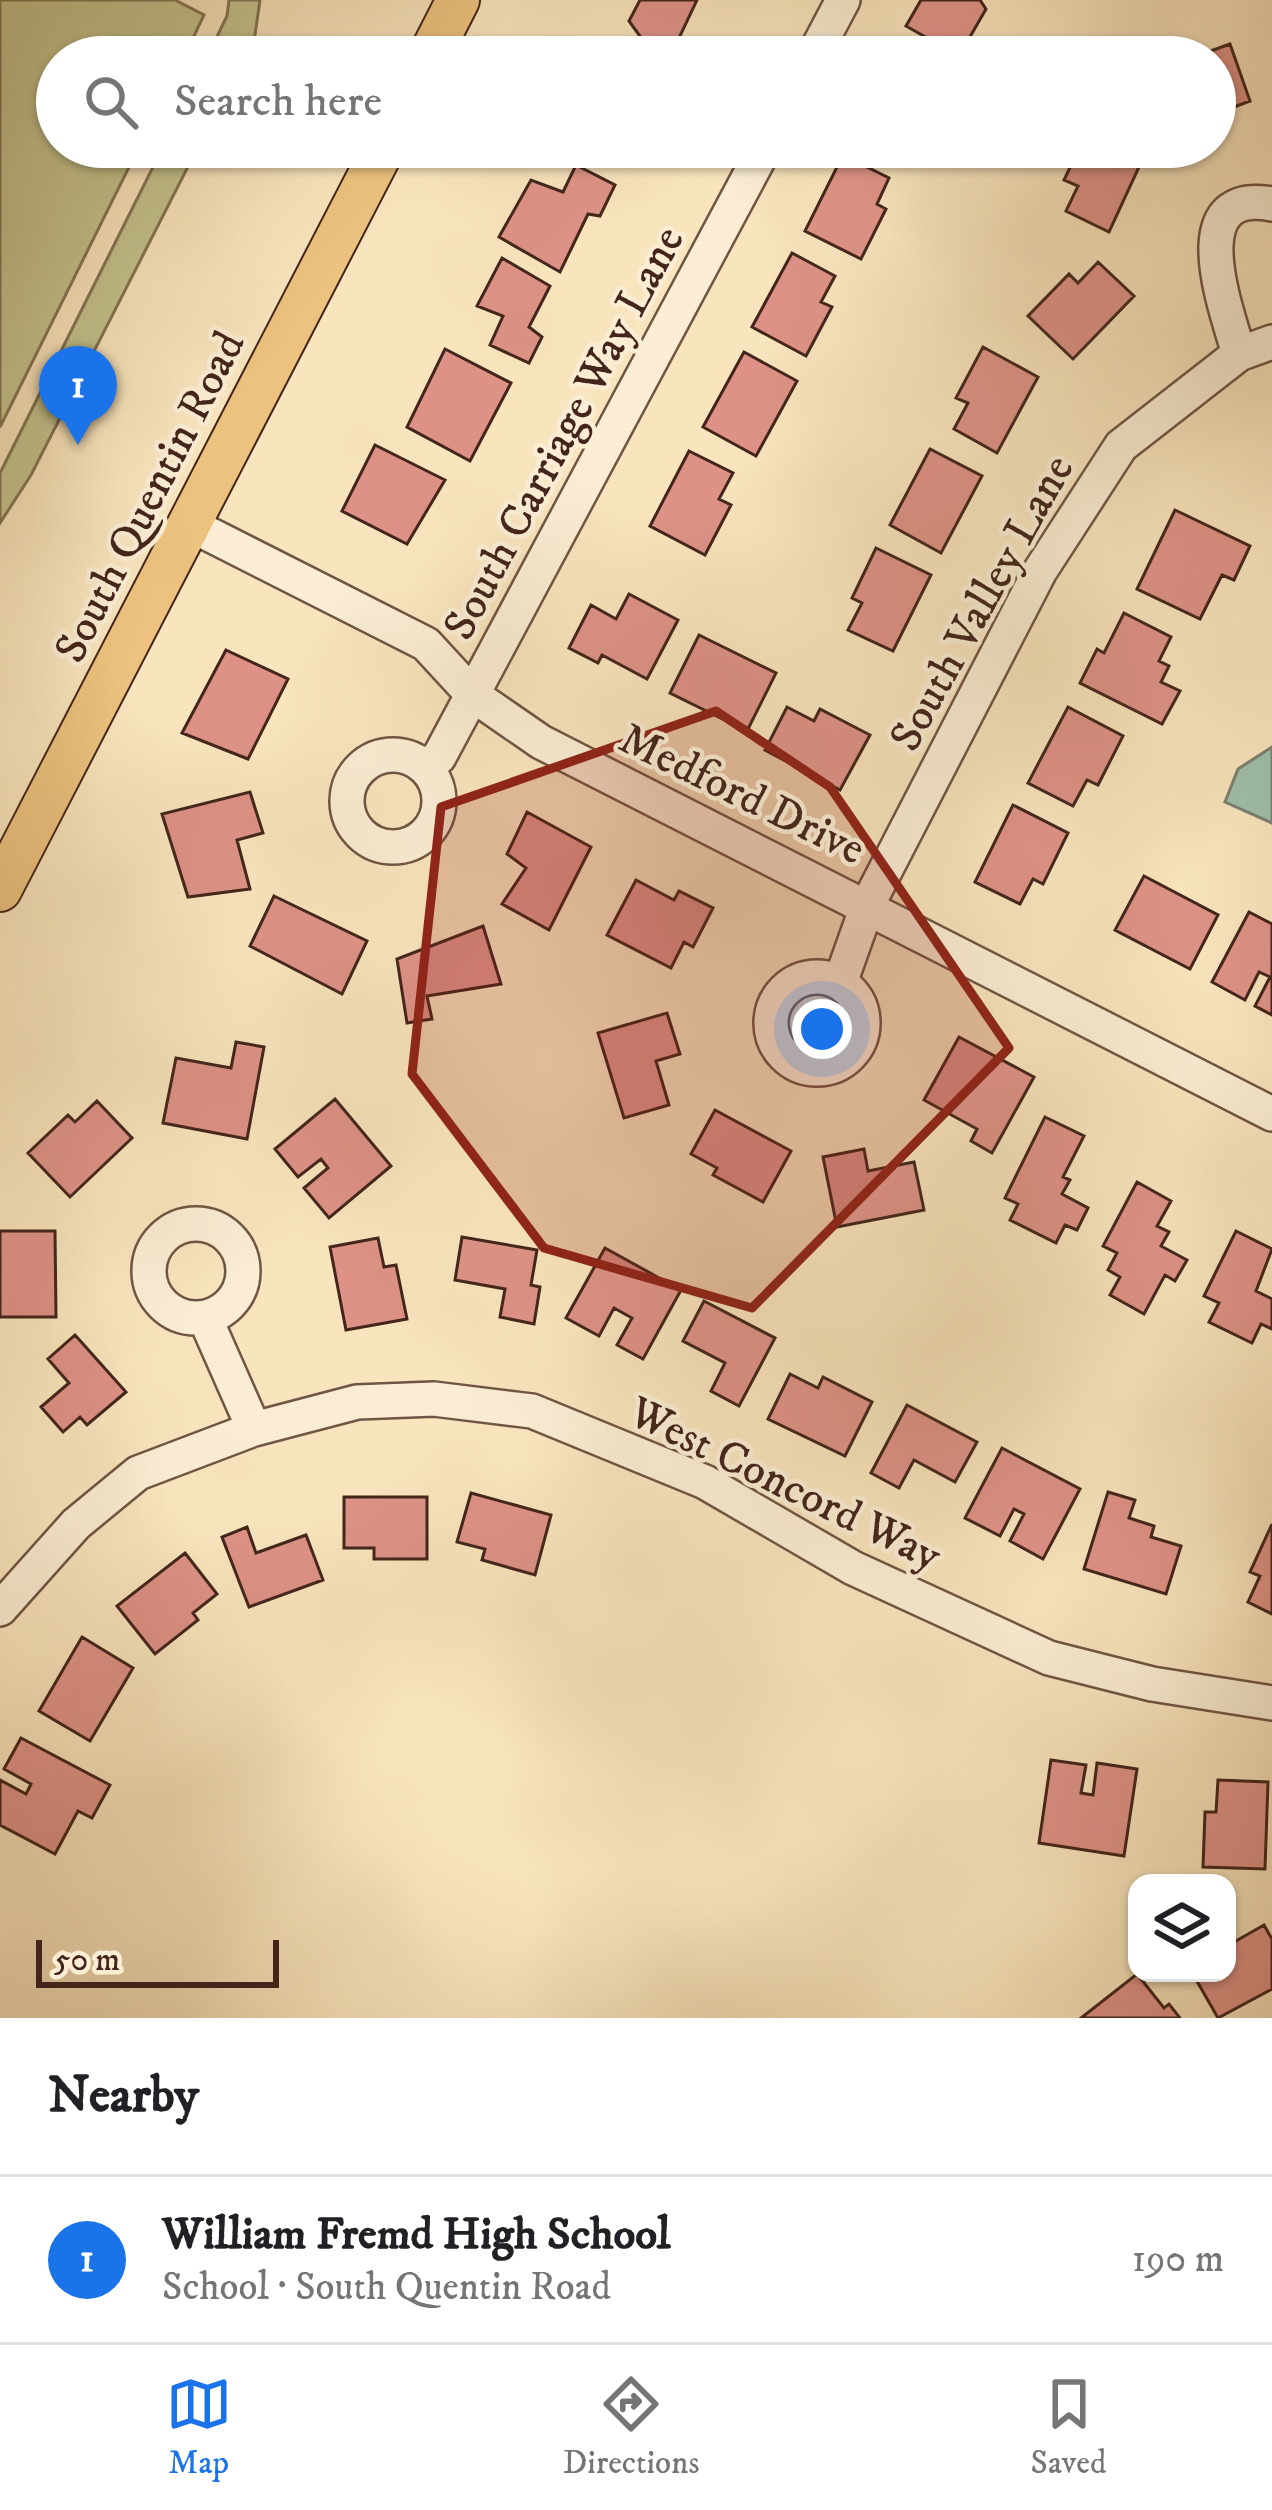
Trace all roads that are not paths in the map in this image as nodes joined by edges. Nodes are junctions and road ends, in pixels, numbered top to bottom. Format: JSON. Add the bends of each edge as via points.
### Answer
{"nodes":[{"id":1,"x":458,"y":0,"type":"edge"},
{"id":2,"x":843,"y":0,"type":"edge"},
{"id":3,"x":440,"y":36,"type":"edge"},
{"id":4,"x":824,"y":36,"type":"edge"},
{"id":5,"x":372,"y":168,"type":"edge"},
{"id":6,"x":754,"y":168,"type":"edge"},
{"id":7,"x":1272,"y":204,"type":"edge"},
{"id":8,"x":1272,"y":342,"type":"edge"},
{"id":9,"x":1239,"y":354,"type":"junction"},
{"id":10,"x":191,"y":525,"type":"junction"},
{"id":11,"x":473,"y":695,"type":"junction"},
{"id":12,"x":425,"y":767,"type":"dead end"},
{"id":13,"x":0,"y":890,"type":"edge"},
{"id":14,"x":868,"y":904,"type":"junction"},
{"id":15,"x":840,"y":983,"type":"dead end"},
{"id":16,"x":1272,"y":1114,"type":"edge"},
{"id":17,"x":205,"y":1318,"type":"dead end"},
{"id":18,"x":254,"y":1429,"type":"junction"},
{"id":19,"x":0,"y":1609,"type":"edge"},
{"id":20,"x":1272,"y":1702,"type":"edge"}],
"edges":[{"from":1,"to":3,"type":"main road"},
{"from":2,"to":4,"type":"street"},
{"from":5,"to":10,"type":"main road","name":"South Quentin Road"},
{"from":6,"to":11,"type":"street","name":"South Carriage Way Lane"},
{"from":7,"to":9,"type":"street","via":[[1258,201],[1230,214],[1216,231],[1213,260]]},
{"from":8,"to":9,"type":"street","name":"South Valley Lane"},
{"from":9,"to":14,"type":"street","name":"South Valley Lane","via":[[1121,446],[1040,571]]},
{"from":10,"to":11,"type":"street","name":"Medford Drive","via":[[426,644]]},
{"from":10,"to":13,"type":"main road","name":"South Quentin Road"},
{"from":11,"to":12,"type":"street","name":"South Carriage Way Lane","via":[[439,757]]},
{"from":11,"to":14,"type":"street","name":"Medford Drive","via":[[541,742]]},
{"from":14,"to":15,"type":"street","name":"South Valley Lane"},
{"from":14,"to":16,"type":"street","name":"Medford Drive"},
{"from":17,"to":18,"type":"street"},
{"from":18,"to":19,"type":"street","name":"West Concord Way","via":[[138,1472],[76,1524]]},
{"from":18,"to":20,"type":"street","name":"West Concord Way","via":[[357,1402],[434,1399],[532,1411],[705,1482],[853,1568],[1049,1658]]}]}
